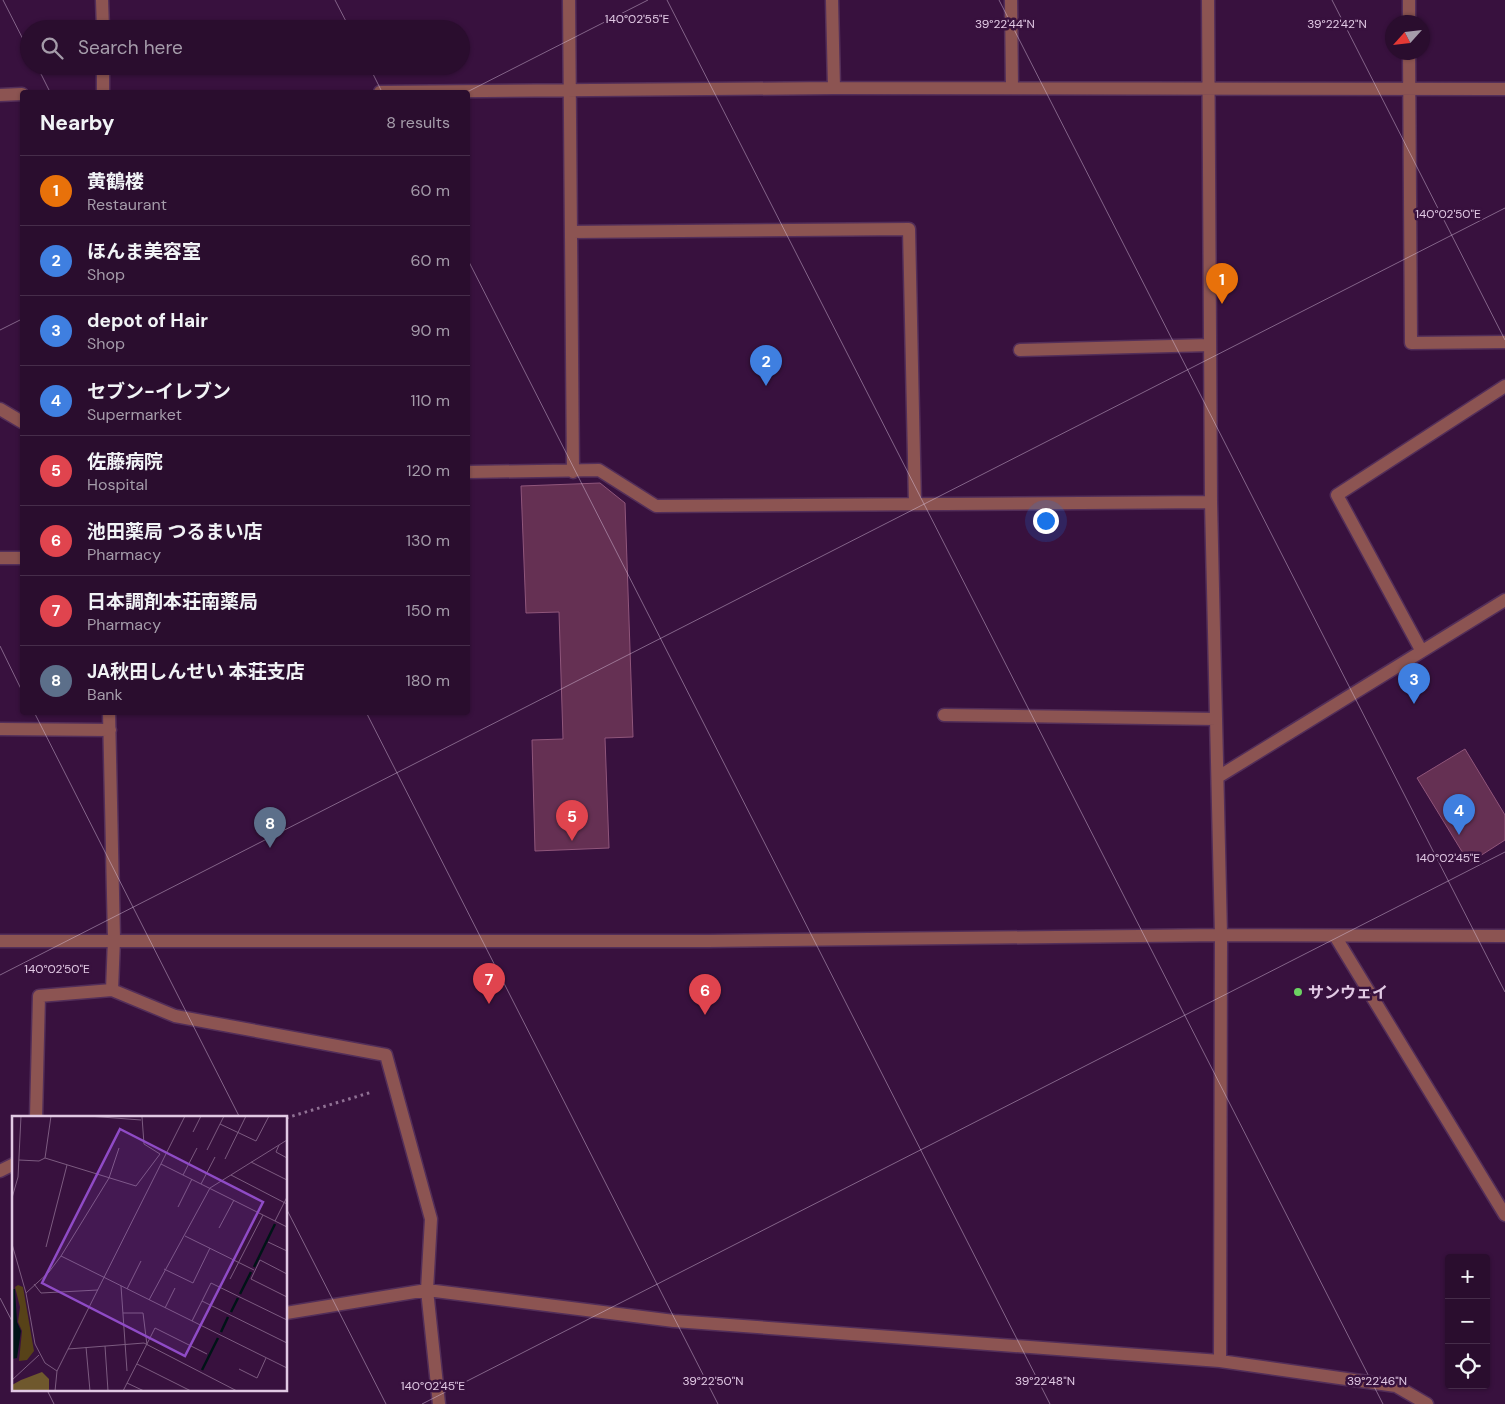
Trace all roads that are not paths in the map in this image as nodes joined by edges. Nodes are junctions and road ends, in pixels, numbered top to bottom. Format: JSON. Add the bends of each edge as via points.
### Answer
{"nodes":[{"id":1,"x":102,"y":0,"type":"edge"},
{"id":2,"x":569,"y":0,"type":"edge"},
{"id":3,"x":832,"y":0,"type":"edge"},
{"id":4,"x":1011,"y":0,"type":"edge"},
{"id":5,"x":1208,"y":0,"type":"edge"},
{"id":6,"x":1408,"y":0,"type":"edge"},
{"id":7,"x":1409,"y":15,"type":"edge"},
{"id":8,"x":103,"y":20,"type":"edge"},
{"id":9,"x":1409,"y":60,"type":"edge"},
{"id":10,"x":103,"y":75,"type":"edge"},
{"id":11,"x":834,"y":88,"type":"junction"},
{"id":12,"x":1012,"y":88,"type":"junction"},
{"id":13,"x":1209,"y":88,"type":"junction"},
{"id":14,"x":1409,"y":88,"type":"junction"},
{"id":15,"x":1505,"y":89,"type":"edge"},
{"id":16,"x":103,"y":90,"type":"edge"},
{"id":17,"x":570,"y":91,"type":"junction"},
{"id":18,"x":470,"y":92,"type":"edge"},
{"id":19,"x":20,"y":94,"type":"edge"},
{"id":20,"x":0,"y":95,"type":"edge"},
{"id":21,"x":571,"y":232,"type":"junction"},
{"id":22,"x":1505,"y":342,"type":"edge"},
{"id":23,"x":1210,"y":345,"type":"junction"},
{"id":24,"x":1020,"y":350,"type":"dead end"},
{"id":25,"x":1505,"y":386,"type":"edge"},
{"id":26,"x":0,"y":409,"type":"edge"},
{"id":27,"x":20,"y":421,"type":"edge"},
{"id":28,"x":470,"y":472,"type":"edge"},
{"id":29,"x":573,"y":472,"type":"junction"},
{"id":30,"x":1211,"y":502,"type":"junction"},
{"id":31,"x":915,"y":504,"type":"junction"},
{"id":32,"x":0,"y":558,"type":"edge"},
{"id":33,"x":20,"y":558,"type":"edge"},
{"id":34,"x":1505,"y":600,"type":"edge"},
{"id":35,"x":1421,"y":650,"type":"junction"},
{"id":36,"x":109,"y":715,"type":"edge"},
{"id":37,"x":944,"y":715,"type":"dead end"},
{"id":38,"x":1216,"y":719,"type":"junction"},
{"id":39,"x":0,"y":730,"type":"edge"},
{"id":40,"x":110,"y":730,"type":"junction"},
{"id":41,"x":1218,"y":777,"type":"junction"},
{"id":42,"x":1221,"y":935,"type":"junction"},
{"id":43,"x":1335,"y":936,"type":"junction"},
{"id":44,"x":1505,"y":936,"type":"edge"},
{"id":45,"x":114,"y":939,"type":"junction"},
{"id":46,"x":0,"y":941,"type":"edge"},
{"id":47,"x":112,"y":990,"type":"junction"},
{"id":48,"x":36,"y":1116,"type":"edge"},
{"id":49,"x":12,"y":1165,"type":"edge"},
{"id":50,"x":0,"y":1171,"type":"edge"},
{"id":51,"x":1505,"y":1215,"type":"edge"},
{"id":52,"x":427,"y":1290,"type":"junction"},
{"id":53,"x":288,"y":1313,"type":"edge"},
{"id":54,"x":1220,"y":1360,"type":"junction"},
{"id":55,"x":439,"y":1404,"type":"edge"},
{"id":56,"x":1427,"y":1404,"type":"edge"}],
"edges":[{"from":1,"to":8,"type":"street"},
{"from":2,"to":17,"type":"street"},
{"from":3,"to":11,"type":"street"},
{"from":4,"to":12,"type":"street"},
{"from":5,"to":13,"type":"street"},
{"from":6,"to":7,"type":"street"},
{"from":9,"to":14,"type":"street"},
{"from":10,"to":16,"type":"street"},
{"from":11,"to":12,"type":"street"},
{"from":11,"to":17,"type":"street"},
{"from":12,"to":13,"type":"street"},
{"from":13,"to":14,"type":"street"},
{"from":13,"to":23,"type":"street"},
{"from":14,"to":15,"type":"street"},
{"from":14,"to":22,"type":"street","via":[[1411,343]]},
{"from":17,"to":18,"type":"street"},
{"from":17,"to":21,"type":"street"},
{"from":19,"to":20,"type":"street"},
{"from":21,"to":29,"type":"street"},
{"from":21,"to":31,"type":"street","via":[[909,229]]},
{"from":23,"to":24,"type":"street"},
{"from":23,"to":30,"type":"street"},
{"from":25,"to":35,"type":"street","via":[[1337,495]]},
{"from":26,"to":27,"type":"street"},
{"from":28,"to":29,"type":"street"},
{"from":29,"to":31,"type":"street","via":[[599,470],[656,506]]},
{"from":30,"to":31,"type":"street"},
{"from":30,"to":38,"type":"street"},
{"from":32,"to":33,"type":"street"},
{"from":34,"to":35,"type":"street"},
{"from":35,"to":41,"type":"street"},
{"from":36,"to":40,"type":"street"},
{"from":37,"to":38,"type":"street"},
{"from":38,"to":41,"type":"street"},
{"from":39,"to":40,"type":"street"},
{"from":40,"to":45,"type":"street"},
{"from":41,"to":42,"type":"street"},
{"from":42,"to":43,"type":"street"},
{"from":42,"to":45,"type":"street","via":[[718,940]]},
{"from":42,"to":54,"type":"street"},
{"from":43,"to":44,"type":"street"},
{"from":43,"to":51,"type":"street"},
{"from":45,"to":46,"type":"street"},
{"from":45,"to":47,"type":"street"},
{"from":47,"to":48,"type":"street","via":[[39,996]]},
{"from":47,"to":52,"type":"street","via":[[175,1016],[386,1055],[430,1219]]},
{"from":49,"to":50,"type":"street"},
{"from":52,"to":53,"type":"street"},
{"from":52,"to":54,"type":"street","via":[[674,1321]]},
{"from":52,"to":55,"type":"street"},
{"from":54,"to":56,"type":"street","via":[[1396,1386]]}]}
